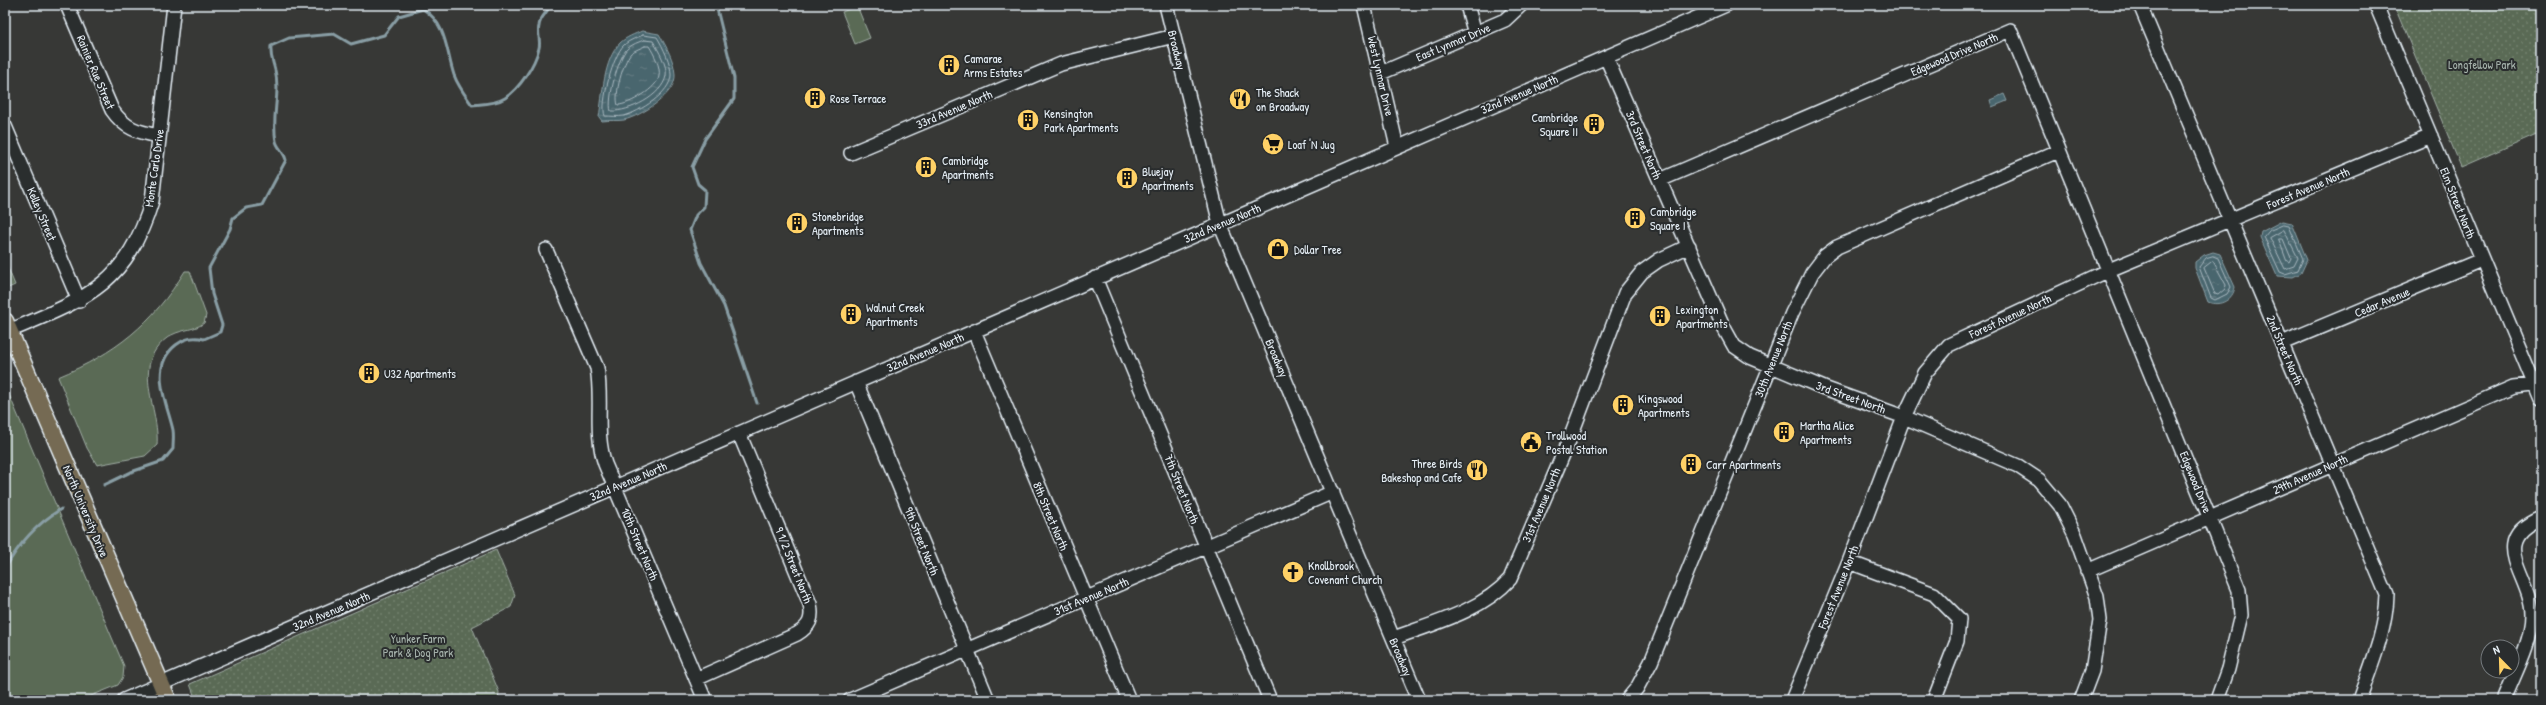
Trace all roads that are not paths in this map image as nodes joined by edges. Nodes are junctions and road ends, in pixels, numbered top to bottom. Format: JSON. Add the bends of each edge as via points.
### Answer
{"nodes":[{"id":1,"x":67,"y":5,"type":"edge"},
{"id":2,"x":174,"y":5,"type":"edge"},
{"id":3,"x":1166,"y":5,"type":"edge"},
{"id":4,"x":1364,"y":5,"type":"edge"},
{"id":5,"x":1467,"y":5,"type":"edge"},
{"id":6,"x":1521,"y":5,"type":"edge"},
{"id":7,"x":1726,"y":5,"type":"edge"},
{"id":8,"x":2140,"y":5,"type":"edge"},
{"id":9,"x":2376,"y":5,"type":"edge"},
{"id":10,"x":1475,"y":34,"type":"junction"},
{"id":11,"x":1174,"y":36,"type":"junction"},
{"id":12,"x":1606,"y":57,"type":"junction"},
{"id":13,"x":1381,"y":73,"type":"junction"},
{"id":14,"x":5,"y":126,"type":"edge"},
{"id":15,"x":159,"y":136,"type":"junction"},
{"id":16,"x":2431,"y":136,"type":"junction"},
{"id":17,"x":1397,"y":147,"type":"junction"},
{"id":18,"x":2058,"y":151,"type":"junction"},
{"id":19,"x":851,"y":153,"type":"dead end"},
{"id":20,"x":1660,"y":180,"type":"junction"},
{"id":21,"x":2230,"y":220,"type":"junction"},
{"id":22,"x":1220,"y":224,"type":"junction"},
{"id":23,"x":1689,"y":246,"type":"junction"},
{"id":24,"x":546,"y":250,"type":"dead end"},
{"id":25,"x":2481,"y":260,"type":"junction"},
{"id":26,"x":2109,"y":270,"type":"junction"},
{"id":27,"x":1095,"y":278,"type":"junction"},
{"id":28,"x":79,"y":300,"type":"junction"},
{"id":29,"x":7,"y":326,"type":"edge"},
{"id":30,"x":974,"y":331,"type":"junction"},
{"id":31,"x":2282,"y":344,"type":"junction"},
{"id":32,"x":1771,"y":366,"type":"junction"},
{"id":33,"x":856,"y":382,"type":"junction"},
{"id":34,"x":2538,"y":385,"type":"edge"},
{"id":35,"x":2541,"y":400,"type":"edge"},
{"id":36,"x":1904,"y":417,"type":"junction"},
{"id":37,"x":739,"y":433,"type":"junction"},
{"id":38,"x":2333,"y":464,"type":"junction"},
{"id":39,"x":616,"y":487,"type":"junction"},
{"id":40,"x":1333,"y":492,"type":"junction"},
{"id":41,"x":2211,"y":517,"type":"junction"},
{"id":42,"x":2541,"y":518,"type":"edge"},
{"id":43,"x":1206,"y":547,"type":"junction"},
{"id":44,"x":1849,"y":562,"type":"junction"},
{"id":45,"x":2087,"y":571,"type":"junction"},
{"id":46,"x":1085,"y":598,"type":"junction"},
{"id":47,"x":1394,"y":638,"type":"junction"},
{"id":48,"x":967,"y":649,"type":"junction"},
{"id":49,"x":696,"y":679,"type":"junction"},
{"id":50,"x":161,"y":684,"type":"junction"},
{"id":51,"x":124,"y":700,"type":"edge"},
{"id":52,"x":168,"y":700,"type":"edge"},
{"id":53,"x":705,"y":700,"type":"edge"},
{"id":54,"x":852,"y":700,"type":"edge"},
{"id":55,"x":988,"y":700,"type":"edge"},
{"id":56,"x":1129,"y":700,"type":"edge"},
{"id":57,"x":1270,"y":700,"type":"edge"},
{"id":58,"x":1419,"y":700,"type":"edge"},
{"id":59,"x":1627,"y":700,"type":"edge"},
{"id":60,"x":1792,"y":700,"type":"edge"},
{"id":61,"x":1934,"y":700,"type":"edge"},
{"id":62,"x":2081,"y":700,"type":"edge"},
{"id":63,"x":2217,"y":700,"type":"edge"},
{"id":64,"x":2359,"y":700,"type":"edge"},
{"id":65,"x":2504,"y":700,"type":"edge"}],
"edges":[{"from":1,"to":15,"type":"street","name":"Rainier Rue Street","via":[[112,110],[120,122],[130,129]]},
{"from":2,"to":15,"type":"street","name":"Monte Carlo Drive"},
{"from":3,"to":11,"type":"street","name":"Broadway"},
{"from":4,"to":13,"type":"street","name":"West Lynmar Drive"},
{"from":5,"to":10,"type":"street"},
{"from":6,"to":10,"type":"street","name":"East Lynmar Drive","via":[[1505,20]]},
{"from":7,"to":12,"type":"street","name":"32nd Avenue North"},
{"from":8,"to":21,"type":"street","name":"2nd Street North"},
{"from":9,"to":16,"type":"street","name":"Elm Street North"},
{"from":10,"to":13,"type":"street","name":"East Lynmar Drive"},
{"from":11,"to":19,"type":"street","name":"33rd Avenue North","via":[[1050,68]]},
{"from":11,"to":22,"type":"street","name":"Broadway"},
{"from":12,"to":17,"type":"street","name":"32nd Avenue North"},
{"from":12,"to":20,"type":"street","name":"3rd Street North"},
{"from":13,"to":17,"type":"street","name":"West Lynmar Drive"},
{"from":14,"to":28,"type":"street","name":"Kelley Street"},
{"from":15,"to":28,"type":"street","name":"Monte Carlo Drive","via":[[152,201],[144,226],[120,268],[98,288]]},
{"from":16,"to":21,"type":"street","name":"Forest Avenue North"},
{"from":16,"to":25,"type":"street","name":"Elm Street North"},
{"from":17,"to":22,"type":"street","name":"32nd Avenue North"},
{"from":18,"to":20,"type":"street","name":"Edgewood Drive North","via":[[2010,30]]},
{"from":18,"to":26,"type":"street","name":"Edgewood Drive North"},
{"from":18,"to":32,"type":"street","name":"30th Avenue North","via":[[1857,237],[1831,252],[1812,273]]},
{"from":20,"to":23,"type":"street","name":"3rd Street North"},
{"from":21,"to":26,"type":"street","name":"Forest Avenue North"},
{"from":21,"to":31,"type":"street","name":"2nd Street North"},
{"from":22,"to":27,"type":"street","name":"32nd Avenue North"},
{"from":22,"to":40,"type":"street","name":"Broadway"},
{"from":23,"to":32,"type":"street","name":"3rd Street North","via":[[1734,346],[1750,357]]},
{"from":23,"to":47,"type":"street","name":"31st Avenue North","via":[[1659,260],[1642,272],[1625,294],[1570,436],[1510,579],[1498,593],[1471,607]]},
{"from":24,"to":39,"type":"street","name":"10th Street North","via":[[597,368],[600,384],[600,448]]},
{"from":25,"to":31,"type":"street","name":"Cedar Avenue"},
{"from":25,"to":34,"type":"street","name":"Elm Street North"},
{"from":26,"to":36,"type":"street","name":"Forest Avenue North","via":[[1949,345],[1925,373]]},
{"from":26,"to":41,"type":"street","name":"Edgewood Drive"},
{"from":27,"to":30,"type":"street","name":"32nd Avenue North"},
{"from":27,"to":43,"type":"street","name":"7th Street North"},
{"from":28,"to":29,"type":"street","name":"Monte Carlo Drive"},
{"from":29,"to":50,"type":"main road","name":"North University Drive"},
{"from":30,"to":33,"type":"street","name":"32nd Avenue North"},
{"from":30,"to":46,"type":"street","name":"8th Street North"},
{"from":31,"to":38,"type":"street","name":"2nd Street North"},
{"from":32,"to":36,"type":"street","name":"3rd Street North"},
{"from":32,"to":59,"type":"street","name":"30th Avenue North","via":[[1651,662],[1637,688]]},
{"from":33,"to":37,"type":"street","name":"32nd Avenue North"},
{"from":33,"to":48,"type":"street","name":"9th Street North"},
{"from":34,"to":35,"type":"street","name":"Elm Street North"},
{"from":34,"to":38,"type":"street","name":"29th Avenue North","via":[[2513,387]]},
{"from":36,"to":44,"type":"street","name":"Forest Avenue North"},
{"from":36,"to":45,"type":"street","name":"3rd Street North","via":[[2018,466],[2039,480],[2060,505],[2075,535]]},
{"from":37,"to":39,"type":"street","name":"32nd Avenue North"},
{"from":37,"to":49,"type":"street","name":"9 1/2 Street North","via":[[810,604],[813,617],[808,627],[797,634]]},
{"from":38,"to":41,"type":"street","name":"29th Avenue North"},
{"from":38,"to":64,"type":"street","name":"2nd Street North","via":[[2387,595],[2386,615],[2377,649]]},
{"from":39,"to":49,"type":"street","name":"10th Street North"},
{"from":39,"to":50,"type":"street","name":"32nd Avenue North"},
{"from":40,"to":43,"type":"street","name":"31st Avenue North"},
{"from":40,"to":47,"type":"street","name":"Broadway"},
{"from":41,"to":45,"type":"street","name":"29th Avenue North"},
{"from":41,"to":63,"type":"street","name":"Edgewood Drive","via":[[2239,590],[2240,615],[2228,669]]},
{"from":42,"to":65,"type":"street","via":[[2526,525],[2517,534],[2513,549],[2532,615],[2527,640]]},
{"from":43,"to":46,"type":"street","name":"31st Avenue North"},
{"from":43,"to":57,"type":"street","name":"7th Street North"},
{"from":44,"to":60,"type":"street","name":"Forest Avenue North"},
{"from":44,"to":61,"type":"street","via":[[1934,594],[1959,620],[1957,641]]},
{"from":45,"to":62,"type":"street","name":"3rd Street North","via":[[2097,597],[2100,620],[2092,671]]},
{"from":46,"to":48,"type":"street","name":"31st Avenue North"},
{"from":46,"to":56,"type":"street","name":"8th Street North"},
{"from":47,"to":58,"type":"street","name":"Broadway"},
{"from":48,"to":54,"type":"street","name":"31st Avenue North"},
{"from":48,"to":55,"type":"street","name":"9th Street North"},
{"from":49,"to":53,"type":"street","name":"10th Street North"},
{"from":50,"to":51,"type":"street","name":"32nd Avenue North"},
{"from":50,"to":52,"type":"main road","name":"North University Drive"}]}
